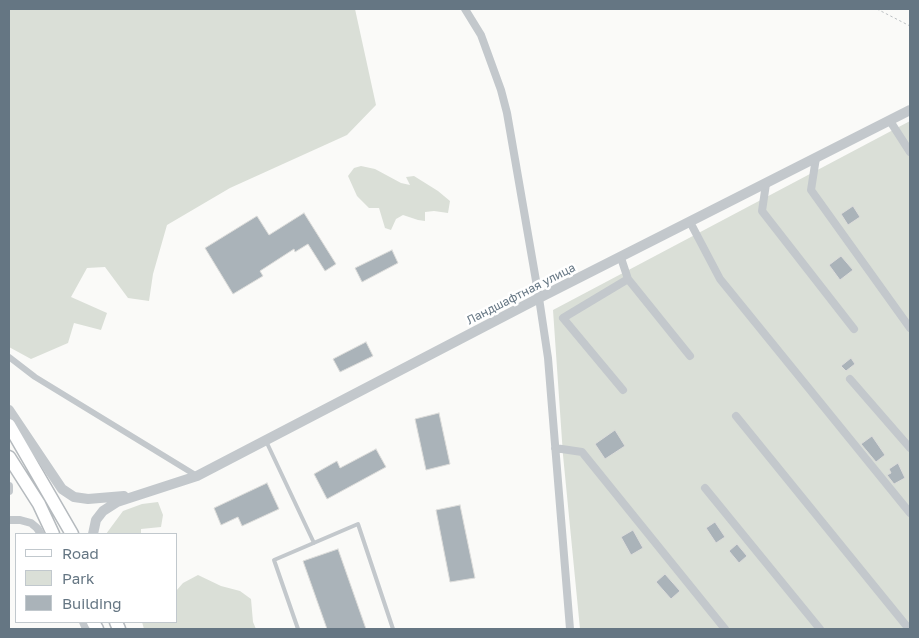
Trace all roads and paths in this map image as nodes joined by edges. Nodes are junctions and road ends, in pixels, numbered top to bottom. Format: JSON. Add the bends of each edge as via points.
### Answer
{"nodes":[{"id":1,"x":465,"y":9,"type":"edge"},
{"id":2,"x":877,"y":9,"type":"edge"},
{"id":3,"x":910,"y":26,"type":"edge"},
{"id":4,"x":910,"y":110,"type":"edge"},
{"id":5,"x":890,"y":121,"type":"junction"},
{"id":6,"x":910,"y":152,"type":"edge"},
{"id":7,"x":816,"y":158,"type":"junction"},
{"id":8,"x":766,"y":184,"type":"junction"},
{"id":9,"x":690,"y":222,"type":"junction"},
{"id":10,"x":621,"y":258,"type":"junction"},
{"id":11,"x":628,"y":279,"type":"junction"},
{"id":12,"x":540,"y":298,"type":"junction"},
{"id":13,"x":910,"y":328,"type":"edge"},
{"id":14,"x":854,"y":329,"type":"dead end"},
{"id":15,"x":690,"y":356,"type":"dead end"},
{"id":16,"x":9,"y":357,"type":"edge"},
{"id":17,"x":850,"y":380,"type":"dead end"},
{"id":18,"x":623,"y":390,"type":"dead end"},
{"id":19,"x":9,"y":410,"type":"edge"},
{"id":20,"x":736,"y":416,"type":"dead end"},
{"id":21,"x":9,"y":425,"type":"edge"},
{"id":22,"x":266,"y":440,"type":"junction"},
{"id":23,"x":555,"y":448,"type":"junction"},
{"id":24,"x":910,"y":448,"type":"edge"},
{"id":25,"x":9,"y":457,"type":"edge"},
{"id":26,"x":197,"y":476,"type":"junction"},
{"id":27,"x":9,"y":486,"type":"edge"},
{"id":28,"x":705,"y":488,"type":"dead end"},
{"id":29,"x":9,"y":491,"type":"edge"},
{"id":30,"x":140,"y":493,"type":"junction"},
{"id":31,"x":910,"y":512,"type":"edge"},
{"id":32,"x":9,"y":520,"type":"edge"},
{"id":33,"x":40,"y":533,"type":"edge"},
{"id":34,"x":53,"y":533,"type":"edge"},
{"id":35,"x":71,"y":533,"type":"edge"},
{"id":36,"x":93,"y":533,"type":"edge"},
{"id":37,"x":314,"y":542,"type":"junction"},
{"id":38,"x":908,"y":624,"type":"edge"},
{"id":39,"x":298,"y":629,"type":"edge"},
{"id":40,"x":393,"y":629,"type":"edge"},
{"id":41,"x":570,"y":629,"type":"edge"},
{"id":42,"x":726,"y":629,"type":"edge"},
{"id":43,"x":820,"y":629,"type":"edge"}],
"edges":[{"from":1,"to":12,"type":"street","via":[[490,58],[507,113]]},
{"from":2,"to":3,"type":"path"},
{"from":4,"to":5,"type":"street","name":"Ландшафтная улица"},
{"from":5,"to":6,"type":"street"},
{"from":5,"to":7,"type":"street","name":"Ландшафтная улица"},
{"from":7,"to":8,"type":"street","name":"Ландшафтная улица"},
{"from":7,"to":13,"type":"street","via":[[811,190]]},
{"from":8,"to":9,"type":"street","name":"Ландшафтная улица"},
{"from":8,"to":14,"type":"street","via":[[762,211]]},
{"from":9,"to":10,"type":"street","name":"Ландшафтная улица"},
{"from":9,"to":31,"type":"street","via":[[720,279]]},
{"from":10,"to":11,"type":"street"},
{"from":10,"to":12,"type":"street","name":"Ландшафтная улица"},
{"from":11,"to":15,"type":"street"},
{"from":11,"to":18,"type":"street","via":[[563,318]]},
{"from":12,"to":22,"type":"street","name":"Ландшафтная улица"},
{"from":12,"to":23,"type":"street"},
{"from":16,"to":26,"type":"street","via":[[35,377]]},
{"from":17,"to":24,"type":"street"},
{"from":19,"to":30,"type":"street","via":[[62,489],[74,497],[110,498]]},
{"from":20,"to":38,"type":"street"},
{"from":21,"to":35,"type":"main road"},
{"from":22,"to":26,"type":"street","name":"Ландшафтная улица"},
{"from":22,"to":37,"type":"lane"},
{"from":23,"to":41,"type":"street"},
{"from":23,"to":42,"type":"street","via":[[582,452]]},
{"from":25,"to":34,"type":"main road","via":[[39,504]]},
{"from":26,"to":30,"type":"street","name":"Ландшафтная улица"},
{"from":27,"to":29,"type":"street"},
{"from":28,"to":43,"type":"street"},
{"from":30,"to":36,"type":"street","via":[[103,511],[96,520]]},
{"from":32,"to":33,"type":"street","via":[[31,523]]},
{"from":37,"to":39,"type":"lane","via":[[274,560]]},
{"from":37,"to":40,"type":"lane","via":[[358,524]]}]}
